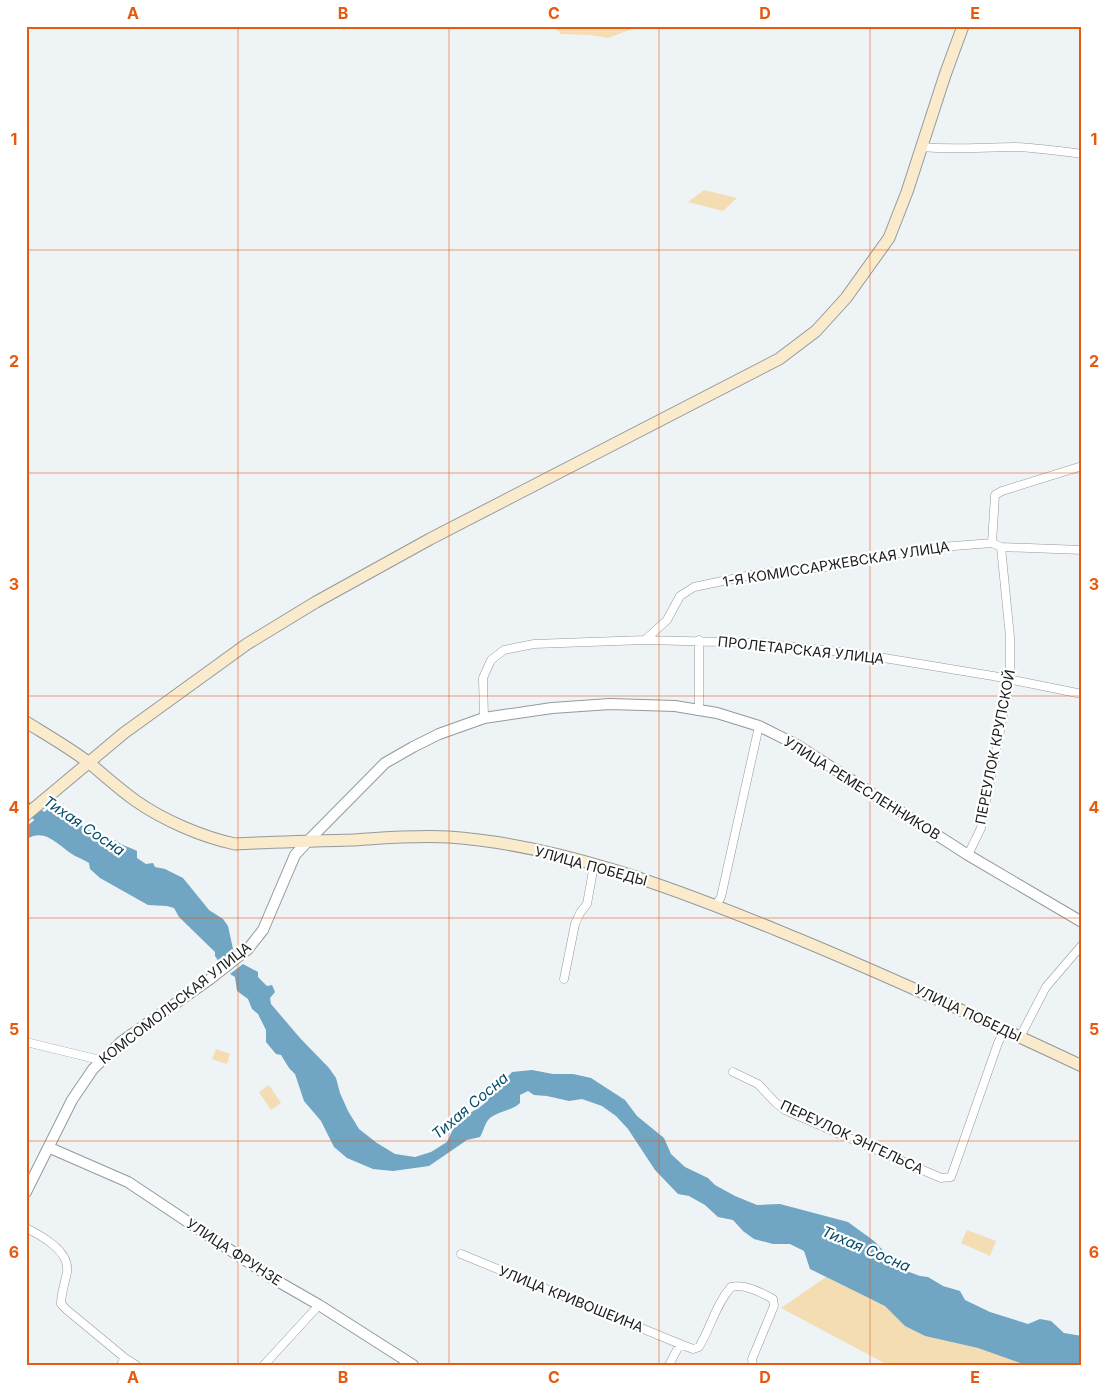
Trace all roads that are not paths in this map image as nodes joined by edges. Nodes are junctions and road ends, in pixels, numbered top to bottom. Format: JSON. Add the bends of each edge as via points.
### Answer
{"nodes":[{"id":1,"x":963,"y":26,"type":"edge"},
{"id":2,"x":922,"y":147,"type":"junction"},
{"id":3,"x":1082,"y":154,"type":"edge"},
{"id":4,"x":1082,"y":466,"type":"edge"},
{"id":5,"x":992,"y":543,"type":"junction"},
{"id":6,"x":1001,"y":547,"type":"junction"},
{"id":7,"x":1082,"y":550,"type":"edge"},
{"id":8,"x":645,"y":640,"type":"junction"},
{"id":9,"x":699,"y":640,"type":"junction"},
{"id":10,"x":1010,"y":680,"type":"junction"},
{"id":11,"x":1082,"y":694,"type":"edge"},
{"id":12,"x":699,"y":711,"type":"junction"},
{"id":13,"x":484,"y":718,"type":"junction"},
{"id":14,"x":26,"y":722,"type":"edge"},
{"id":15,"x":758,"y":726,"type":"junction"},
{"id":16,"x":88,"y":762,"type":"junction"},
{"id":17,"x":26,"y":815,"type":"edge"},
{"id":18,"x":308,"y":841,"type":"junction"},
{"id":19,"x":968,"y":855,"type":"junction"},
{"id":20,"x":594,"y":865,"type":"junction"},
{"id":21,"x":716,"y":905,"type":"junction"},
{"id":22,"x":1082,"y":922,"type":"edge"},
{"id":23,"x":1082,"y":945,"type":"edge"},
{"id":24,"x":564,"y":979,"type":"dead end"},
{"id":25,"x":1005,"y":1029,"type":"junction"},
{"id":26,"x":1020,"y":1037,"type":"junction"},
{"id":27,"x":26,"y":1042,"type":"edge"},
{"id":28,"x":100,"y":1060,"type":"junction"},
{"id":29,"x":1082,"y":1066,"type":"edge"},
{"id":30,"x":733,"y":1072,"type":"dead end"},
{"id":31,"x":50,"y":1148,"type":"junction"},
{"id":32,"x":26,"y":1192,"type":"edge"},
{"id":33,"x":26,"y":1228,"type":"edge"},
{"id":34,"x":461,"y":1254,"type":"dead end"},
{"id":35,"x":319,"y":1304,"type":"junction"},
{"id":36,"x":680,"y":1344,"type":"junction"},
{"id":37,"x":123,"y":1361,"type":"edge"},
{"id":38,"x":136,"y":1365,"type":"edge"},
{"id":39,"x":264,"y":1365,"type":"edge"},
{"id":40,"x":413,"y":1365,"type":"edge"},
{"id":41,"x":669,"y":1365,"type":"edge"},
{"id":42,"x":753,"y":1365,"type":"edge"}],
"edges":[{"from":1,"to":2,"type":"main road"},
{"from":2,"to":3,"type":"street","via":[[1048,149]]},
{"from":2,"to":16,"type":"main road","via":[[889,238],[846,298],[816,331],[746,376],[430,539],[316,602],[247,644]]},
{"from":4,"to":5,"type":"street","via":[[995,495]]},
{"from":5,"to":6,"type":"street","name":"1-Я КОМИССАРЖЕВСКАЯ УЛИЦА"},
{"from":5,"to":8,"type":"street","name":"1-Я КОМИССАРЖЕВСКАЯ УЛИЦА","via":[[916,549],[844,565],[756,574],[694,588],[680,596],[667,620]]},
{"from":6,"to":7,"type":"street","name":"1-Я КОМИССАРЖЕВСКАЯ УЛИЦА"},
{"from":6,"to":10,"type":"street","name":"ПЕРЕУЛОК КРУПСКОЙ","via":[[1010,637]]},
{"from":8,"to":9,"type":"street","name":"ПРОЛЕТАРСКАЯ УЛИЦА"},
{"from":8,"to":13,"type":"street","name":"ПРОЛЕТАРСКАЯ УЛИЦА","via":[[534,644],[504,650],[491,660],[483,678]]},
{"from":9,"to":10,"type":"street","name":"ПРОЛЕТАРСКАЯ УЛИЦА","via":[[761,643],[866,655]]},
{"from":9,"to":12,"type":"street"},
{"from":10,"to":11,"type":"street","name":"ПРОЛЕТАРСКАЯ УЛИЦА"},
{"from":10,"to":19,"type":"street","name":"ПЕРЕУЛОК КРУПСКОЙ","via":[[981,828]]},
{"from":12,"to":13,"type":"street","name":"УЛИЦА РЕМЕСЛЕННИКОВ","via":[[675,706],[610,704]]},
{"from":12,"to":15,"type":"street","name":"УЛИЦА РЕМЕСЛЕННИКОВ"},
{"from":13,"to":18,"type":"street","name":"УЛИЦА РЕМЕСЛЕННИКОВ","via":[[439,734],[385,763]]},
{"from":14,"to":16,"type":"main road","name":"УЛИЦА ПОБЕДЫ"},
{"from":15,"to":19,"type":"street","name":"УЛИЦА РЕМЕСЛЕННИКОВ","via":[[797,745]]},
{"from":15,"to":21,"type":"street","via":[[722,897]]},
{"from":16,"to":17,"type":"main road"},
{"from":16,"to":18,"type":"main road","name":"УЛИЦА ПОБЕДЫ","via":[[137,802],[214,840],[235,844]]},
{"from":18,"to":20,"type":"main road","name":"УЛИЦА ПОБЕДЫ","via":[[450,837],[542,852]]},
{"from":18,"to":28,"type":"street","name":"КОМСОМОЛЬСКАЯ УЛИЦА","via":[[295,855],[262,930],[248,949]]},
{"from":19,"to":22,"type":"street","name":"УЛИЦА РЕМЕСЛЕННИКОВ"},
{"from":20,"to":21,"type":"main road","name":"УЛИЦА ПОБЕДЫ"},
{"from":20,"to":24,"type":"street","via":[[587,904],[575,924]]},
{"from":21,"to":25,"type":"main road","name":"УЛИЦА ПОБЕДЫ","via":[[867,967]]},
{"from":23,"to":26,"type":"street","via":[[1046,987]]},
{"from":25,"to":26,"type":"main road","name":"УЛИЦА ПОБЕДЫ"},
{"from":25,"to":30,"type":"street","name":"ПЕРЕУЛОК ЭНГЕЛЬСА","via":[[951,1177],[941,1178],[793,1113],[776,1103],[758,1084]]},
{"from":26,"to":29,"type":"main road","name":"УЛИЦА ПОБЕДЫ"},
{"from":27,"to":28,"type":"street"},
{"from":28,"to":31,"type":"street","name":"КОМСОМОЛЬСКАЯ УЛИЦА","via":[[72,1100]]},
{"from":31,"to":32,"type":"street","name":"КОМСОМОЛЬСКАЯ УЛИЦА"},
{"from":31,"to":35,"type":"street","name":"УЛИЦА ФРУНЗЕ","via":[[128,1182],[272,1278]]},
{"from":33,"to":37,"type":"street","via":[[58,1249],[66,1262],[68,1270],[61,1304]]},
{"from":34,"to":36,"type":"street","name":"УЛИЦА КРИВОШЕИНА"},
{"from":35,"to":39,"type":"street"},
{"from":35,"to":40,"type":"street","name":"УЛИЦА ФРУНЗЕ"},
{"from":36,"to":41,"type":"street"},
{"from":36,"to":42,"type":"street","name":"УЛИЦА КРИВОШЕИНА","via":[[693,1349],[699,1347],[723,1296],[731,1287],[740,1285],[773,1299],[774,1306],[752,1359]]},
{"from":37,"to":38,"type":"street"}]}
